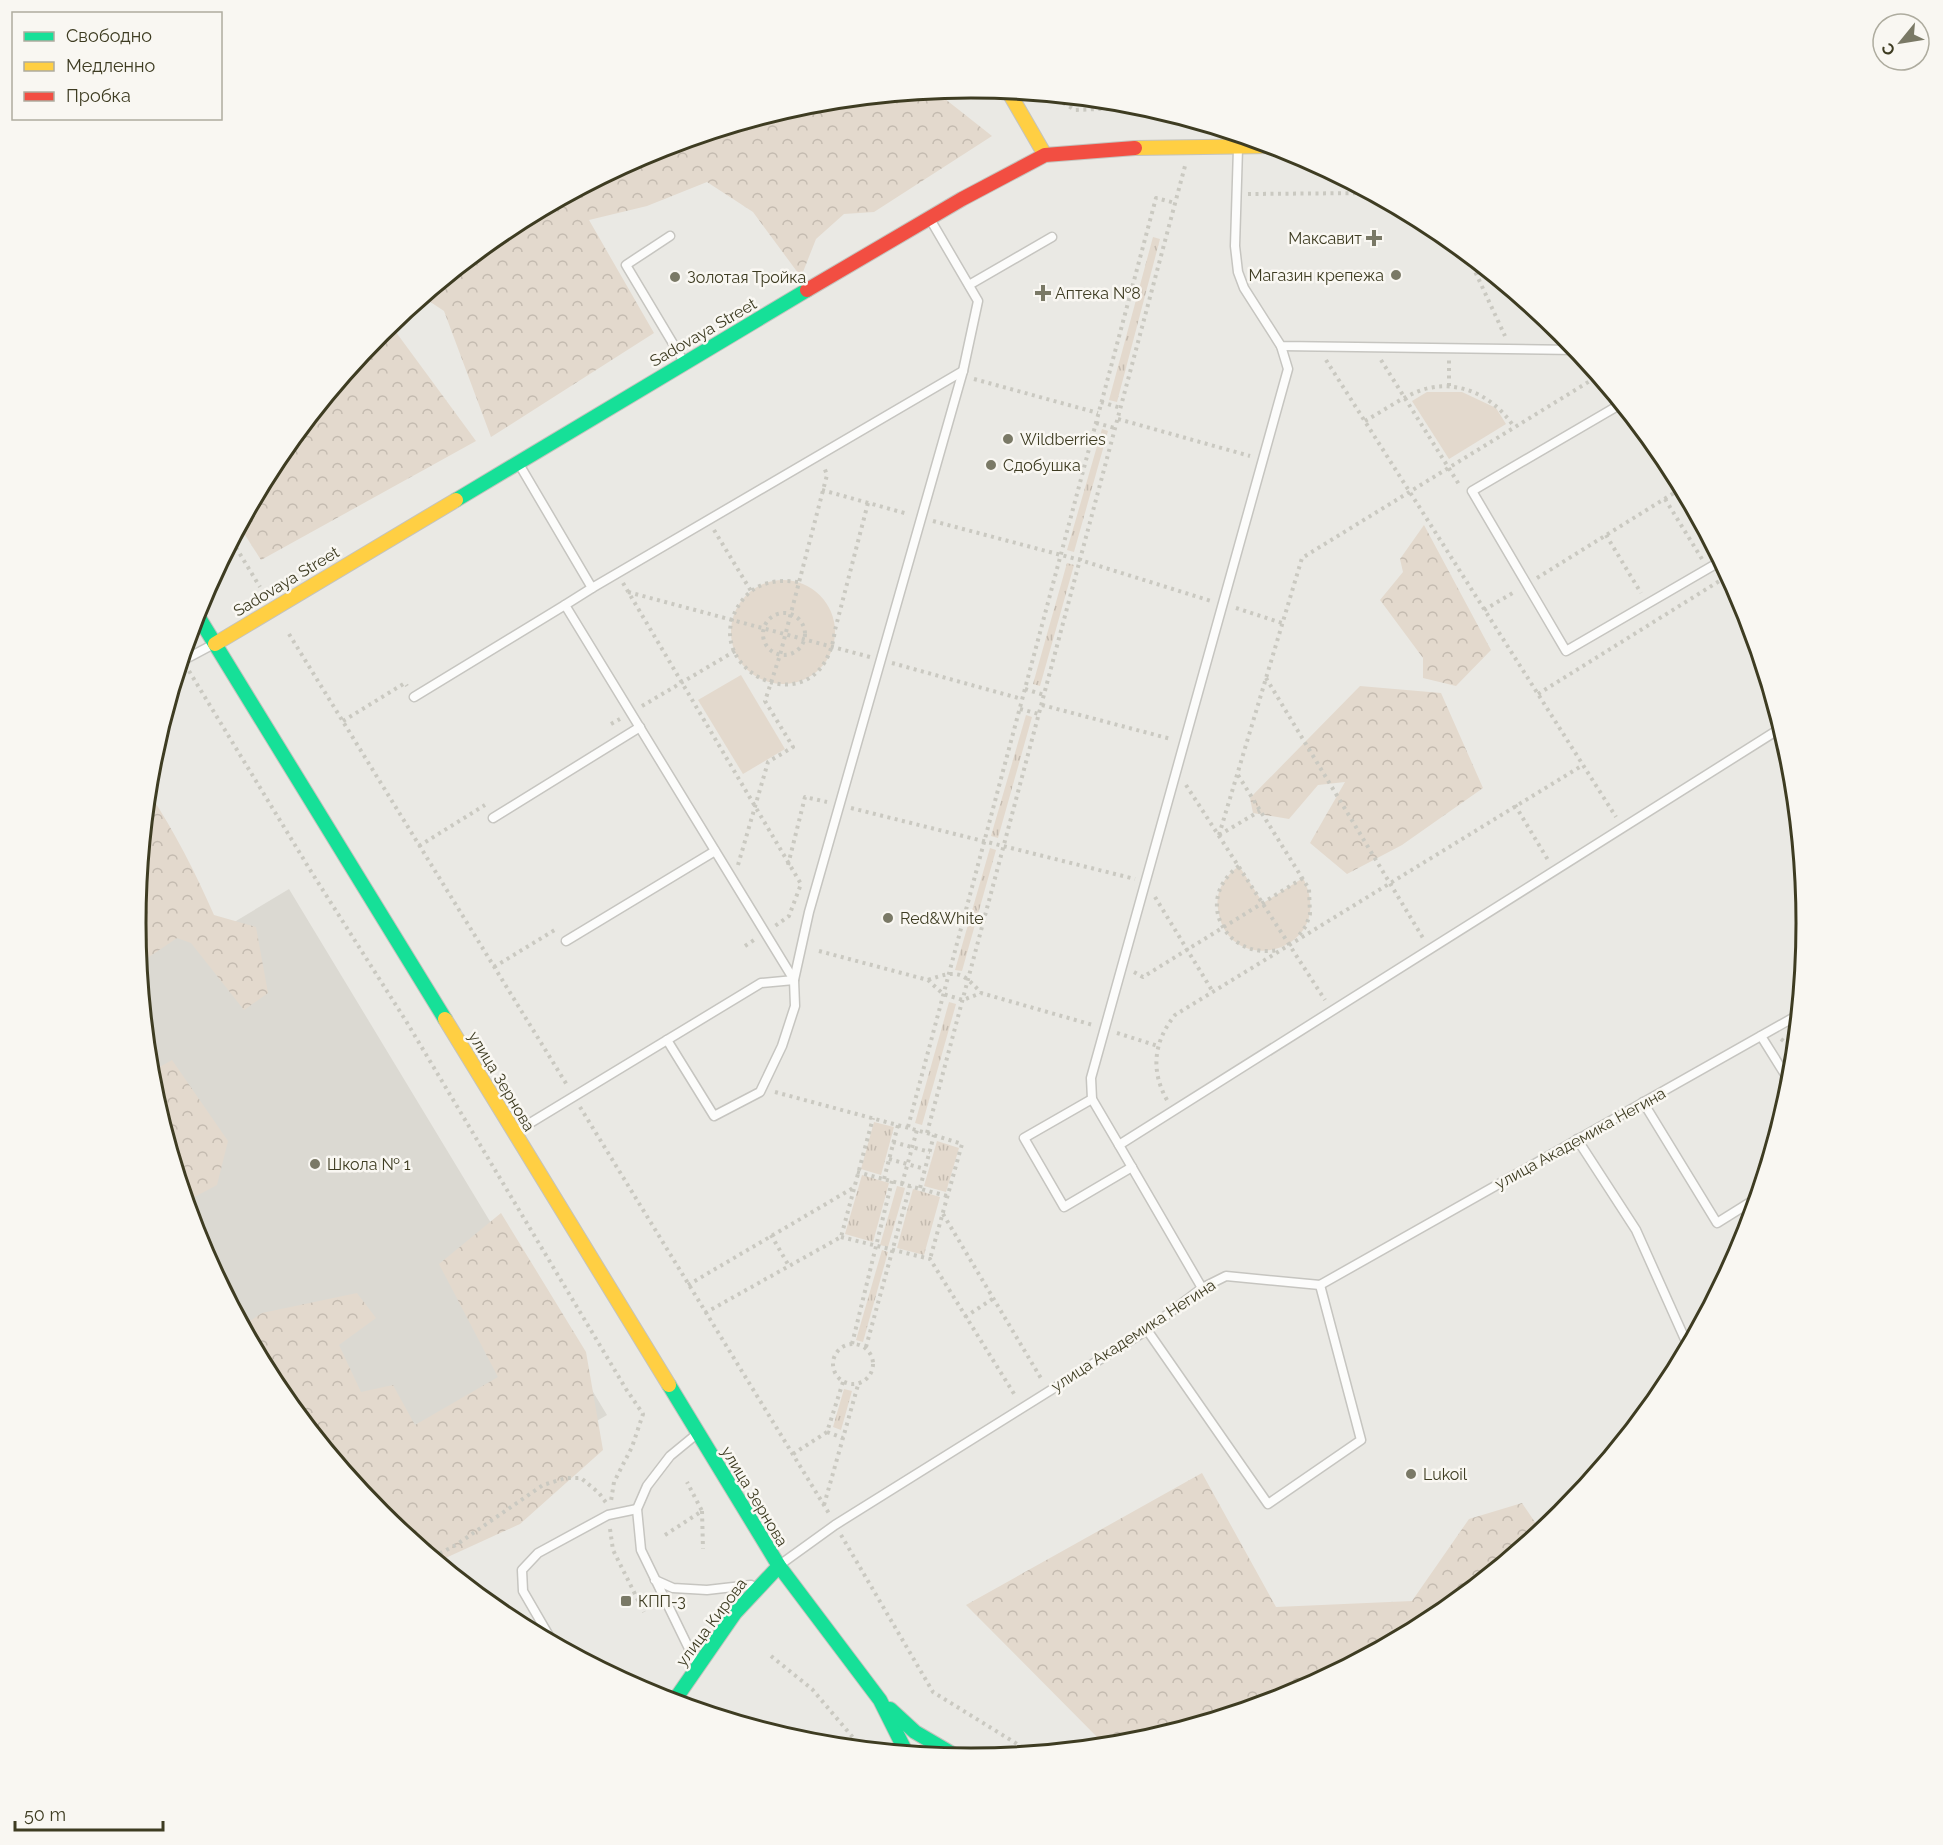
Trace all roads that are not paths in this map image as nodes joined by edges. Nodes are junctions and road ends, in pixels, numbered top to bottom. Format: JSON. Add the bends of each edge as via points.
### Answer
{"nodes":[{"id":1,"x":1012,"y":99,"type":"edge"},
{"id":2,"x":1238,"y":146,"type":"junction"},
{"id":3,"x":1250,"y":146,"type":"edge"},
{"id":4,"x":1045,"y":156,"type":"junction"},
{"id":5,"x":930,"y":219,"type":"junction"},
{"id":6,"x":670,"y":236,"type":"dead end"},
{"id":7,"x":1052,"y":237,"type":"dead end"},
{"id":8,"x":969,"y":285,"type":"junction"},
{"id":9,"x":1281,"y":346,"type":"junction"},
{"id":10,"x":1565,"y":350,"type":"edge"},
{"id":11,"x":684,"y":362,"type":"junction"},
{"id":12,"x":963,"y":371,"type":"junction"},
{"id":13,"x":1615,"y":407,"type":"edge"},
{"id":14,"x":517,"y":461,"type":"junction"},
{"id":15,"x":1714,"y":565,"type":"edge"},
{"id":16,"x":592,"y":588,"type":"junction"},
{"id":17,"x":565,"y":605,"type":"junction"},
{"id":18,"x":203,"y":624,"type":"edge"},
{"id":19,"x":215,"y":644,"type":"junction"},
{"id":20,"x":190,"y":657,"type":"edge"},
{"id":21,"x":414,"y":697,"type":"road end"},
{"id":22,"x":640,"y":727,"type":"junction"},
{"id":23,"x":1774,"y":733,"type":"edge"},
{"id":24,"x":493,"y":818,"type":"road end"},
{"id":25,"x":715,"y":850,"type":"junction"},
{"id":26,"x":566,"y":941,"type":"road end"},
{"id":27,"x":794,"y":980,"type":"junction"},
{"id":28,"x":1790,"y":1019,"type":"edge"},
{"id":29,"x":1761,"y":1036,"type":"junction"},
{"id":30,"x":666,"y":1040,"type":"junction"},
{"id":31,"x":1783,"y":1071,"type":"edge"},
{"id":32,"x":1092,"y":1100,"type":"junction"},
{"id":33,"x":1642,"y":1102,"type":"junction"},
{"id":34,"x":514,"y":1132,"type":"junction"},
{"id":35,"x":1577,"y":1140,"type":"junction"},
{"id":36,"x":1119,"y":1145,"type":"junction"},
{"id":37,"x":1132,"y":1167,"type":"junction"},
{"id":38,"x":1747,"y":1204,"type":"edge"},
{"id":39,"x":1320,"y":1285,"type":"junction"},
{"id":40,"x":1202,"y":1288,"type":"junction"},
{"id":41,"x":1147,"y":1330,"type":"junction"},
{"id":42,"x":1684,"y":1338,"type":"edge"},
{"id":43,"x":699,"y":1433,"type":"junction"},
{"id":44,"x":637,"y":1509,"type":"junction"},
{"id":45,"x":779,"y":1566,"type":"junction"},
{"id":46,"x":655,"y":1580,"type":"junction"},
{"id":47,"x":759,"y":1584,"type":"junction"},
{"id":48,"x":544,"y":1628,"type":"edge"},
{"id":49,"x":697,"y":1665,"type":"junction"},
{"id":50,"x":679,"y":1694,"type":"edge"},
{"id":51,"x":880,"y":1700,"type":"junction"},
{"id":52,"x":915,"y":1732,"type":"junction"},
{"id":53,"x":902,"y":1744,"type":"edge"},
{"id":54,"x":927,"y":1746,"type":"edge"},
{"id":55,"x":940,"y":1747,"type":"edge"}],
"edges":[{"from":1,"to":4,"type":"street"},
{"from":2,"to":3,"type":"street","name":"Sadovaya Street"},
{"from":2,"to":4,"type":"street","name":"Sadovaya Street","via":[[1094,150]]},
{"from":2,"to":9,"type":"lane","via":[[1238,272]]},
{"from":4,"to":5,"type":"street","name":"Sadovaya Street"},
{"from":5,"to":8,"type":"lane"},
{"from":5,"to":11,"type":"street","name":"Sadovaya Street"},
{"from":6,"to":11,"type":"lane","via":[[626,265]]},
{"from":7,"to":8,"type":"lane"},
{"from":8,"to":12,"type":"lane","via":[[978,301]]},
{"from":9,"to":10,"type":"lane"},
{"from":9,"to":32,"type":"lane","via":[[1288,369],[1091,1078]]},
{"from":11,"to":14,"type":"street","name":"Sadovaya Street"},
{"from":12,"to":16,"type":"lane"},
{"from":12,"to":27,"type":"lane","via":[[809,912]]},
{"from":13,"to":15,"type":"lane","via":[[1472,491],[1566,651]]},
{"from":14,"to":16,"type":"lane"},
{"from":14,"to":19,"type":"street","name":"Sadovaya Street"},
{"from":16,"to":17,"type":"lane"},
{"from":17,"to":21,"type":"lane"},
{"from":17,"to":22,"type":"lane"},
{"from":18,"to":19,"type":"street","name":"улица Зернова"},
{"from":19,"to":20,"type":"lane"},
{"from":19,"to":34,"type":"street","name":"улица Зернова"},
{"from":22,"to":24,"type":"lane"},
{"from":22,"to":25,"type":"lane"},
{"from":23,"to":36,"type":"lane"},
{"from":25,"to":26,"type":"lane"},
{"from":25,"to":27,"type":"lane"},
{"from":27,"to":30,"type":"lane","via":[[761,983]]},
{"from":27,"to":30,"type":"lane","via":[[795,1006],[762,1089],[714,1116]]},
{"from":28,"to":29,"type":"lane","name":"улица Академика Негина"},
{"from":29,"to":31,"type":"lane"},
{"from":29,"to":33,"type":"lane","name":"улица Академика Негина"},
{"from":30,"to":34,"type":"lane"},
{"from":32,"to":36,"type":"lane"},
{"from":32,"to":37,"type":"lane","via":[[1024,1138],[1064,1206]]},
{"from":33,"to":35,"type":"lane","name":"улица Академика Негина"},
{"from":33,"to":38,"type":"lane","via":[[1717,1223]]},
{"from":34,"to":43,"type":"street","name":"улица Зернова"},
{"from":35,"to":39,"type":"lane","name":"улица Академика Негина"},
{"from":35,"to":42,"type":"lane","via":[[1636,1230]]},
{"from":36,"to":37,"type":"lane"},
{"from":37,"to":40,"type":"lane"},
{"from":39,"to":40,"type":"lane","name":"улица Академика Негина","via":[[1226,1276]]},
{"from":39,"to":41,"type":"lane","via":[[1360,1440],[1268,1504]]},
{"from":40,"to":41,"type":"lane","name":"улица Академика Негина"},
{"from":41,"to":45,"type":"lane","name":"улица Академика Негина","via":[[835,1525]]},
{"from":43,"to":44,"type":"lane","via":[[670,1456],[647,1486]]},
{"from":43,"to":45,"type":"street","name":"улица Зернова"},
{"from":44,"to":46,"type":"lane","via":[[641,1550]]},
{"from":44,"to":48,"type":"lane","via":[[609,1511],[538,1553],[522,1570],[523,1591]]},
{"from":45,"to":47,"type":"street","name":"улица Кирова"},
{"from":45,"to":51,"type":"street","name":"улица Зернова"},
{"from":46,"to":47,"type":"lane","via":[[674,1588],[707,1590]]},
{"from":46,"to":49,"type":"lane"},
{"from":47,"to":49,"type":"street","name":"улица Кирова"},
{"from":49,"to":50,"type":"street","name":"улица Кирова"},
{"from":51,"to":52,"type":"street"},
{"from":51,"to":53,"type":"street"},
{"from":52,"to":54,"type":"lane"},
{"from":52,"to":55,"type":"street"}]}
